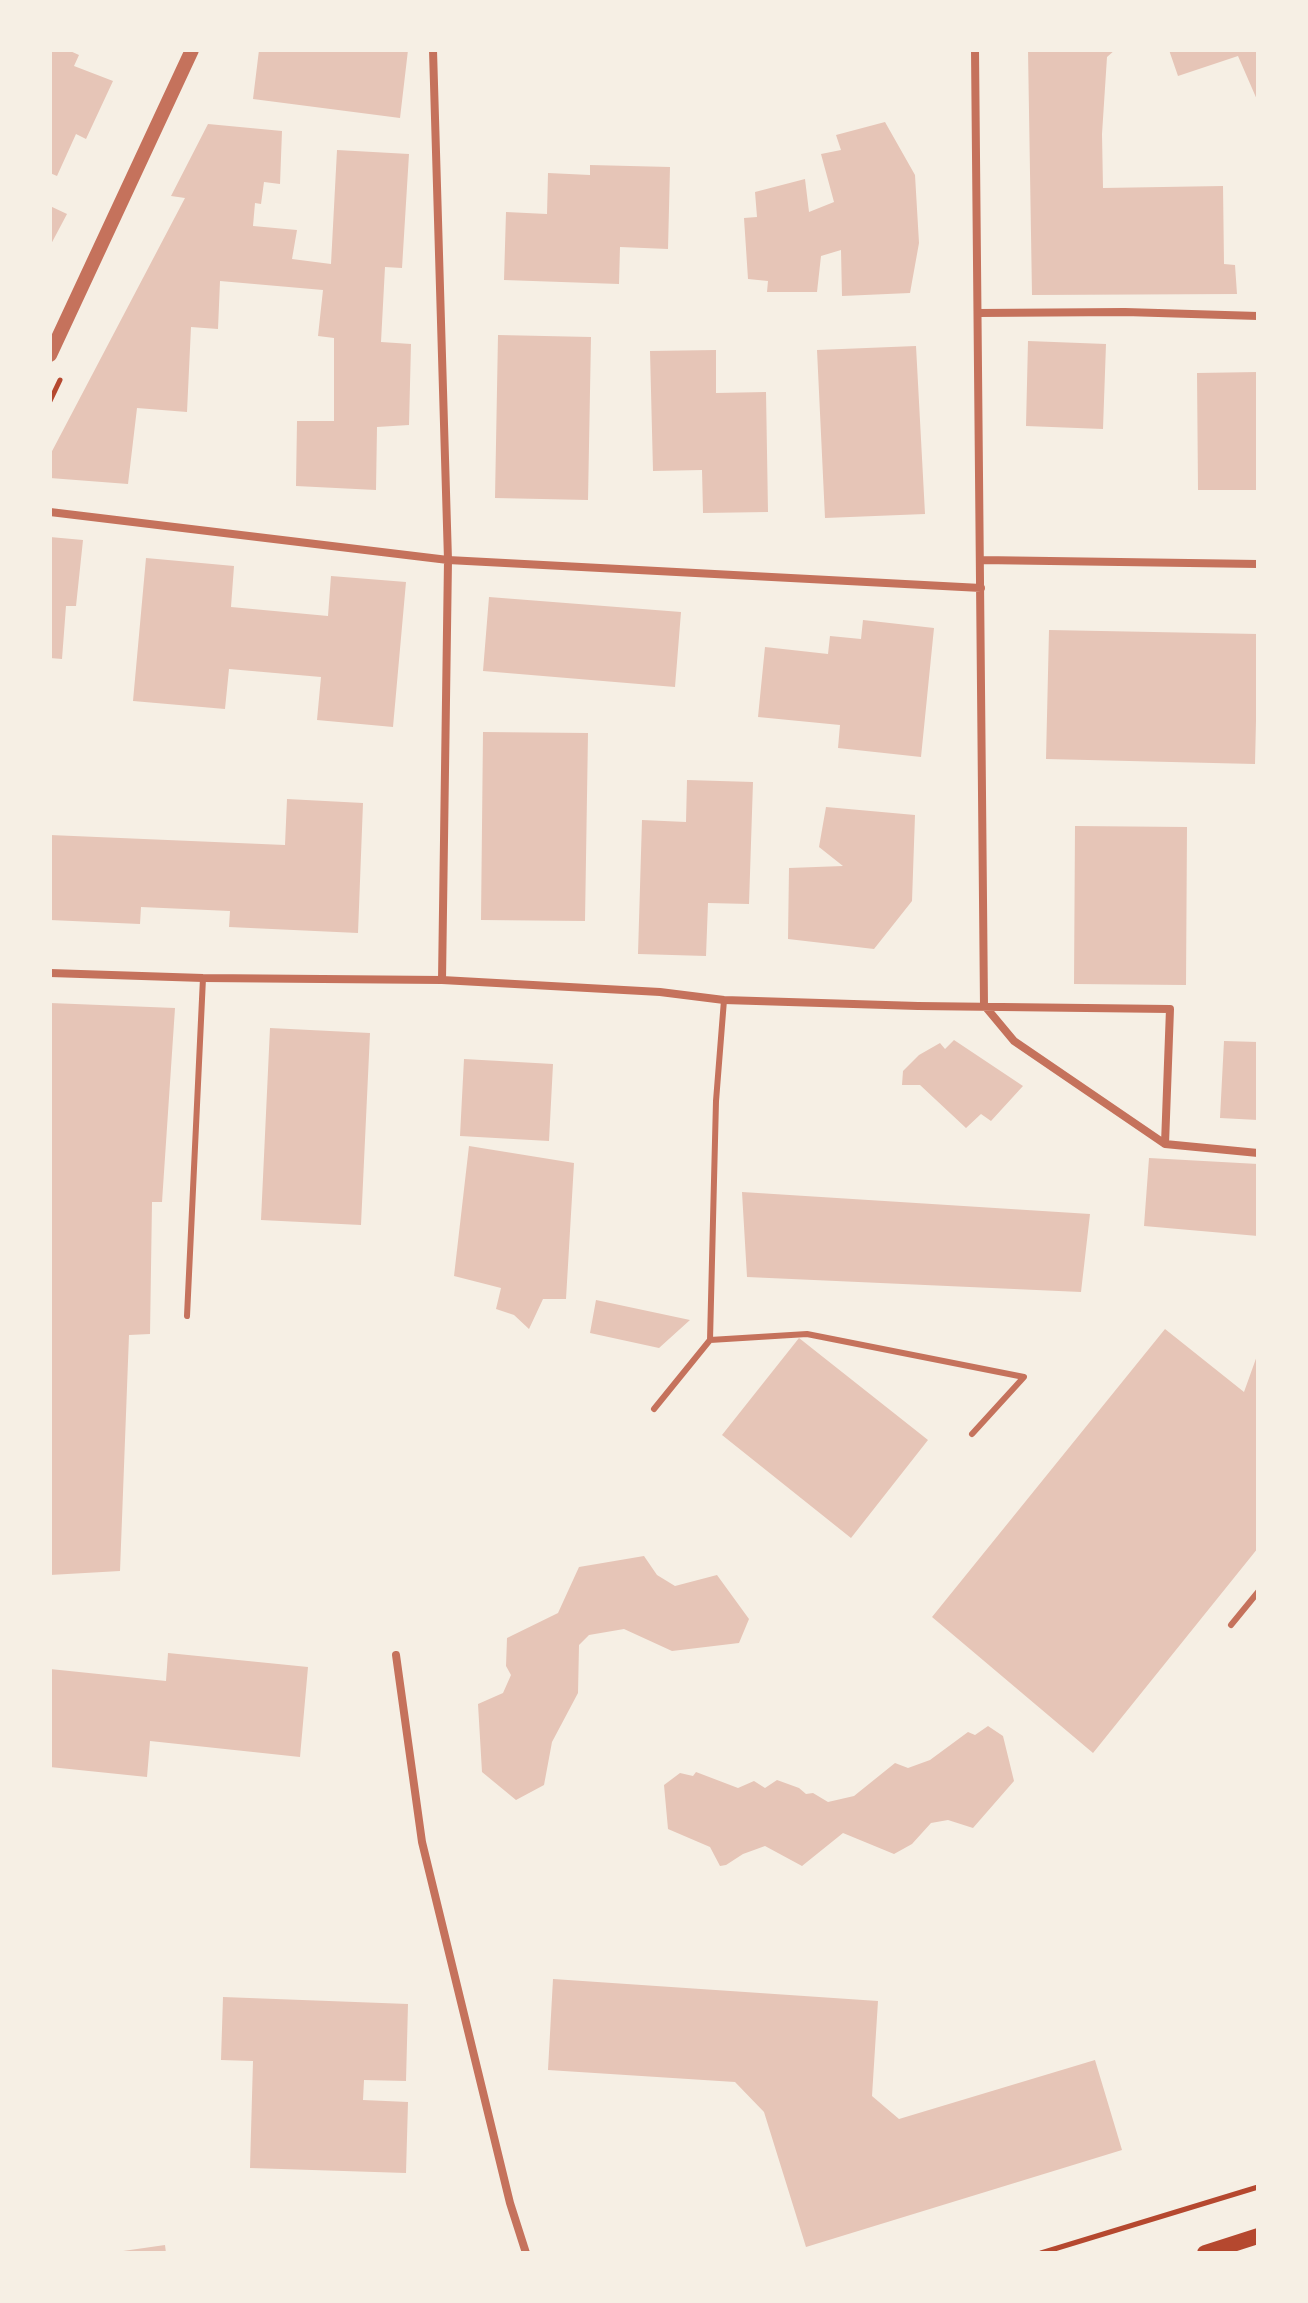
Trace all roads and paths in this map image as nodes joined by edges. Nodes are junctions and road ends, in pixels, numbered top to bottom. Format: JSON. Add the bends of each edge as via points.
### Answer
{"nodes":[{"id":1,"x":192,"y":50,"type":"edge"},
{"id":2,"x":433,"y":50,"type":"edge"},
{"id":3,"x":975,"y":50,"type":"edge"},
{"id":4,"x":978,"y":313,"type":"junction"},
{"id":5,"x":1258,"y":316,"type":"edge"},
{"id":6,"x":50,"y":355,"type":"edge"},
{"id":7,"x":50,"y":512,"type":"edge"},
{"id":8,"x":448,"y":560,"type":"junction"},
{"id":9,"x":981,"y":560,"type":"junction"},
{"id":10,"x":1258,"y":564,"type":"edge"},
{"id":11,"x":981,"y":588,"type":"junction"},
{"id":12,"x":50,"y":973,"type":"edge"},
{"id":13,"x":203,"y":978,"type":"junction"},
{"id":14,"x":442,"y":980,"type":"junction"},
{"id":15,"x":724,"y":1000,"type":"junction"},
{"id":16,"x":984,"y":1005,"type":"junction"},
{"id":17,"x":1165,"y":1144,"type":"junction"},
{"id":18,"x":1258,"y":1153,"type":"edge"},
{"id":19,"x":187,"y":1316,"type":"dead end"},
{"id":20,"x":710,"y":1340,"type":"junction"},
{"id":21,"x":654,"y":1409,"type":"dead end"},
{"id":22,"x":972,"y":1434,"type":"dead end"},
{"id":23,"x":1258,"y":1592,"type":"edge"},
{"id":24,"x":1231,"y":1625,"type":"dead end"},
{"id":25,"x":396,"y":1655,"type":"dead end"},
{"id":26,"x":1258,"y":2187,"type":"edge"},
{"id":27,"x":1258,"y":2236,"type":"edge"},
{"id":28,"x":526,"y":2253,"type":"edge"},
{"id":29,"x":1041,"y":2253,"type":"edge"},
{"id":30,"x":1205,"y":2253,"type":"edge"}],
"edges":[{"from":1,"to":6,"type":"street"},
{"from":2,"to":8,"type":"street"},
{"from":3,"to":4,"type":"street"},
{"from":4,"to":5,"type":"street"},
{"from":4,"to":9,"type":"street"},
{"from":7,"to":8,"type":"street"},
{"from":8,"to":11,"type":"street"},
{"from":8,"to":14,"type":"street"},
{"from":9,"to":10,"type":"street"},
{"from":9,"to":11,"type":"street"},
{"from":11,"to":16,"type":"street"},
{"from":12,"to":13,"type":"street"},
{"from":13,"to":14,"type":"street"},
{"from":13,"to":19,"type":"lane"},
{"from":14,"to":15,"type":"street"},
{"from":15,"to":16,"type":"street"},
{"from":15,"to":20,"type":"lane"},
{"from":16,"to":17,"type":"street","via":[[1014,1041]]},
{"from":16,"to":17,"type":"street","via":[[1170,1009]]},
{"from":17,"to":18,"type":"street"},
{"from":20,"to":21,"type":"lane"},
{"from":20,"to":22,"type":"lane","via":[[807,1334],[1024,1377]]},
{"from":23,"to":24,"type":"lane"},
{"from":25,"to":28,"type":"street","via":[[422,1842]]},
{"from":26,"to":29,"type":"path"},
{"from":27,"to":30,"type":"main road"}]}
